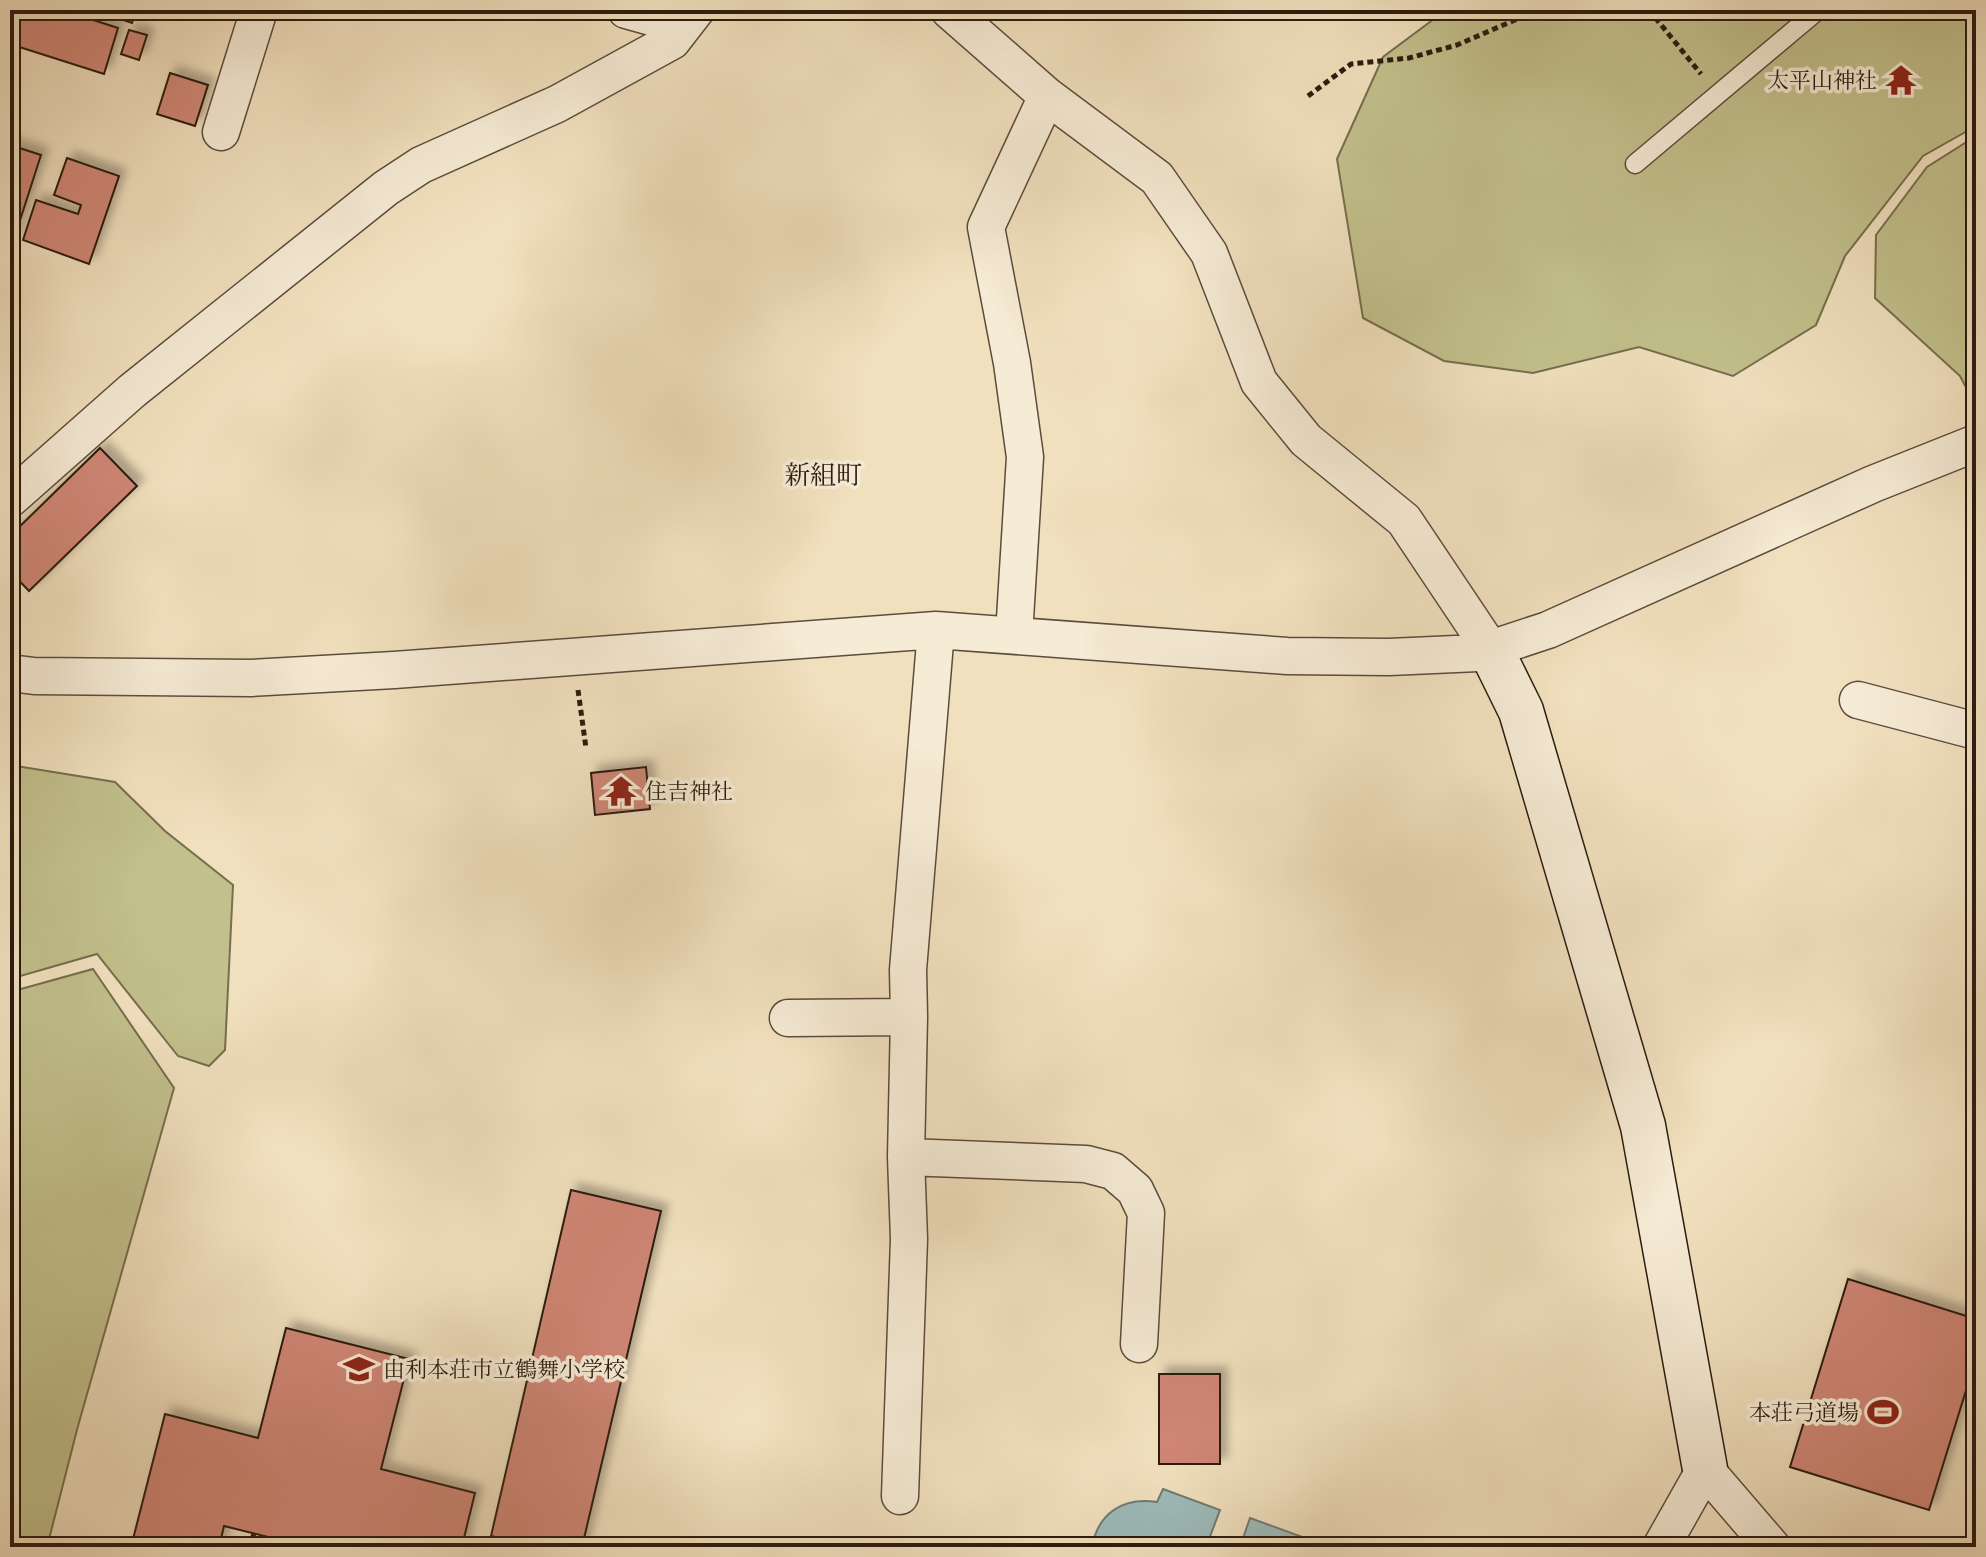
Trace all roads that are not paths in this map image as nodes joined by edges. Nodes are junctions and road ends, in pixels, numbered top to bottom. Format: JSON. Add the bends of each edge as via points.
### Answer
{"nodes":[{"id":1,"x":259,"y":10,"type":"edge"},
{"id":2,"x":626,"y":10,"type":"edge"},
{"id":3,"x":949,"y":10,"type":"edge"},
{"id":4,"x":1818,"y":10,"type":"edge"},
{"id":5,"x":689,"y":18,"type":"edge"},
{"id":6,"x":1047,"y":96,"type":"junction"},
{"id":7,"x":221,"y":132,"type":"dead end"},
{"id":8,"x":1635,"y":164,"type":"dead end"},
{"id":9,"x":1976,"y":443,"type":"edge"},
{"id":10,"x":10,"y":499,"type":"edge"},
{"id":11,"x":936,"y":630,"type":"junction"},
{"id":12,"x":1014,"y":635,"type":"junction"},
{"id":13,"x":1491,"y":650,"type":"junction"},
{"id":14,"x":10,"y":673,"type":"edge"},
{"id":15,"x":1858,"y":700,"type":"dead end"},
{"id":16,"x":1976,"y":731,"type":"edge"},
{"id":17,"x":909,"y":1017,"type":"junction"},
{"id":18,"x":788,"y":1018,"type":"dead end"},
{"id":19,"x":906,"y":1157,"type":"junction"},
{"id":20,"x":1139,"y":1344,"type":"dead end"},
{"id":21,"x":1705,"y":1469,"type":"junction"},
{"id":22,"x":900,"y":1496,"type":"dead end"},
{"id":23,"x":1661,"y":1547,"type":"edge"},
{"id":24,"x":1772,"y":1547,"type":"edge"}],
"edges":[{"from":1,"to":7,"type":"street"},
{"from":2,"to":5,"type":"street"},
{"from":3,"to":6,"type":"street"},
{"from":4,"to":8,"type":"lane"},
{"from":5,"to":10,"type":"street","via":[[672,41],[557,104],[421,165],[386,188],[132,391]]},
{"from":6,"to":12,"type":"street","via":[[986,227],[1025,457]]},
{"from":6,"to":13,"type":"street","via":[[1157,178],[1209,253],[1259,382],[1306,440],[1404,520]]},
{"from":9,"to":13,"type":"street"},
{"from":11,"to":12,"type":"street"},
{"from":11,"to":14,"type":"street","via":[[251,678]]},
{"from":11,"to":17,"type":"street","via":[[908,970]]},
{"from":12,"to":13,"type":"street","via":[[1287,656]]},
{"from":13,"to":21,"type":"street","via":[[1521,711],[1643,1126]]},
{"from":15,"to":16,"type":"street"},
{"from":17,"to":18,"type":"street"},
{"from":17,"to":19,"type":"street"},
{"from":19,"to":20,"type":"street","via":[[1086,1164],[1113,1171],[1135,1190],[1146,1213]]},
{"from":19,"to":22,"type":"street","via":[[909,1239]]},
{"from":21,"to":23,"type":"street"},
{"from":21,"to":24,"type":"street"}]}
